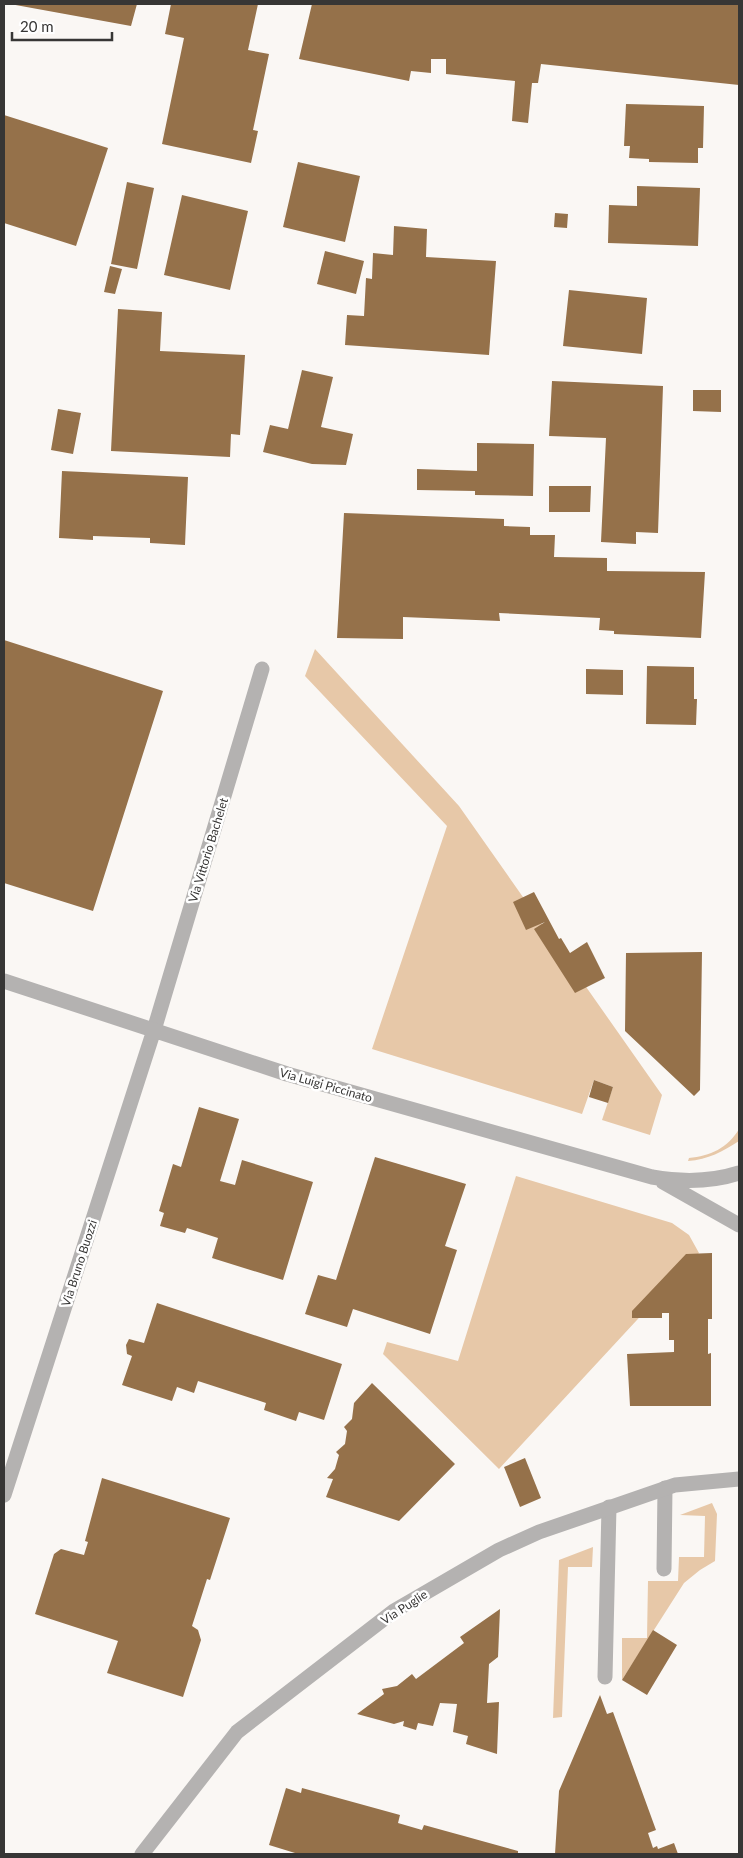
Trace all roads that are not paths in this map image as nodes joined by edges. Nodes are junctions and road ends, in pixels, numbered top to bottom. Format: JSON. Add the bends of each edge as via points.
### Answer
{"nodes":[{"id":1,"x":262,"y":669,"type":"dead end"},
{"id":2,"x":4,"y":980,"type":"edge"},
{"id":3,"x":154,"y":1030,"type":"junction"},
{"id":4,"x":739,"y":1173,"type":"edge"},
{"id":5,"x":652,"y":1178,"type":"junction"},
{"id":6,"x":739,"y":1225,"type":"edge"},
{"id":7,"x":739,"y":1478,"type":"edge"},
{"id":8,"x":666,"y":1488,"type":"junction"},
{"id":9,"x":4,"y":1495,"type":"edge"},
{"id":10,"x":609,"y":1507,"type":"junction"},
{"id":11,"x":664,"y":1569,"type":"dead end"},
{"id":12,"x":605,"y":1677,"type":"dead end"},
{"id":13,"x":142,"y":1854,"type":"edge"}],
"edges":[{"from":1,"to":3,"type":"street","name":"Via Vittorio Bachelet"},
{"from":2,"to":3,"type":"street","name":"Via Luigi Piccinato"},
{"from":3,"to":5,"type":"street","name":"Via Luigi Piccinato","via":[[287,1074]]},
{"from":3,"to":9,"type":"street","name":"Via Bruno Buozzi"},
{"from":4,"to":5,"type":"street","name":"Via Luigi Piccinato","via":[[693,1181]]},
{"from":5,"to":6,"type":"street","name":"Via Luigi Piccinato"},
{"from":7,"to":8,"type":"street","name":"Via Puglie","via":[[690,1482]]},
{"from":8,"to":10,"type":"street","name":"Via Puglie"},
{"from":8,"to":11,"type":"street"},
{"from":10,"to":12,"type":"street"},
{"from":10,"to":13,"type":"street","name":"Via Puglie","via":[[498,1550],[394,1611],[237,1732]]}]}
